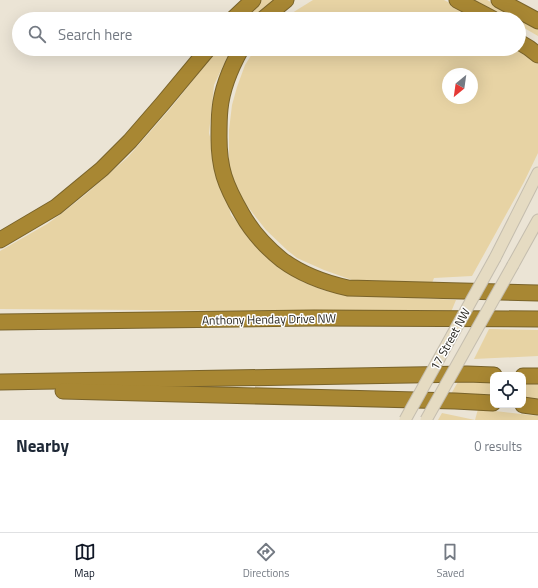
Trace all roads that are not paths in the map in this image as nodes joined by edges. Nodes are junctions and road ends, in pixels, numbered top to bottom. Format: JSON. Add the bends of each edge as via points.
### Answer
{"nodes":[{"id":1,"x":253,"y":0,"type":"edge"},
{"id":2,"x":286,"y":0,"type":"edge"},
{"id":3,"x":457,"y":0,"type":"edge"},
{"id":4,"x":499,"y":0,"type":"edge"},
{"id":5,"x":519,"y":0,"type":"edge"},
{"id":6,"x":538,"y":10,"type":"edge"},
{"id":7,"x":240,"y":12,"type":"edge"},
{"id":8,"x":272,"y":12,"type":"edge"},
{"id":9,"x":479,"y":12,"type":"edge"},
{"id":10,"x":521,"y":12,"type":"edge"},
{"id":11,"x":526,"y":15,"type":"edge"},
{"id":12,"x":538,"y":21,"type":"edge"},
{"id":13,"x":526,"y":37,"type":"edge"},
{"id":14,"x":538,"y":44,"type":"edge"},
{"id":15,"x":526,"y":46,"type":"edge"},
{"id":16,"x":538,"y":55,"type":"edge"},
{"id":17,"x":202,"y":56,"type":"edge"},
{"id":18,"x":237,"y":56,"type":"edge"},
{"id":19,"x":538,"y":173,"type":"edge"},
{"id":20,"x":538,"y":220,"type":"edge"},
{"id":21,"x":0,"y":240,"type":"edge"},
{"id":22,"x":538,"y":293,"type":"edge"},
{"id":23,"x":538,"y":319,"type":"edge"},
{"id":24,"x":0,"y":322,"type":"edge"},
{"id":25,"x":490,"y":375,"type":"edge"},
{"id":26,"x":526,"y":376,"type":"edge"},
{"id":27,"x":538,"y":376,"type":"edge"},
{"id":28,"x":0,"y":382,"type":"edge"},
{"id":29,"x":0,"y":390,"type":"edge"},
{"id":30,"x":490,"y":403,"type":"edge"},
{"id":31,"x":526,"y":405,"type":"edge"},
{"id":32,"x":538,"y":407,"type":"edge"},
{"id":33,"x":405,"y":420,"type":"edge"},
{"id":34,"x":426,"y":420,"type":"edge"}],
"edges":[{"from":1,"to":7,"type":"highway"},
{"from":2,"to":8,"type":"highway"},
{"from":3,"to":9,"type":"highway"},
{"from":4,"to":10,"type":"highway"},
{"from":5,"to":6,"type":"highway"},
{"from":11,"to":12,"type":"highway"},
{"from":13,"to":14,"type":"highway"},
{"from":15,"to":16,"type":"highway"},
{"from":17,"to":21,"type":"highway","via":[[130,141],[102,169],[56,208]]},
{"from":18,"to":22,"type":"highway","via":[[230,70],[220,108],[219,150],[224,175],[229,190],[249,226],[282,260],[305,274],[348,288]]},
{"from":19,"to":33,"type":"main road","name":"17 Street NW","bridge":true,"via":[[495,258]]},
{"from":20,"to":34,"type":"main road","name":"17 Street NW","bridge":true},
{"from":23,"to":24,"type":"highway","name":"Anthony Henday Drive NW","via":[[314,318]]},
{"from":25,"to":28,"type":"highway"},
{"from":26,"to":27,"type":"highway"},
{"from":29,"to":30,"type":"highway"},
{"from":31,"to":32,"type":"highway"}]}
